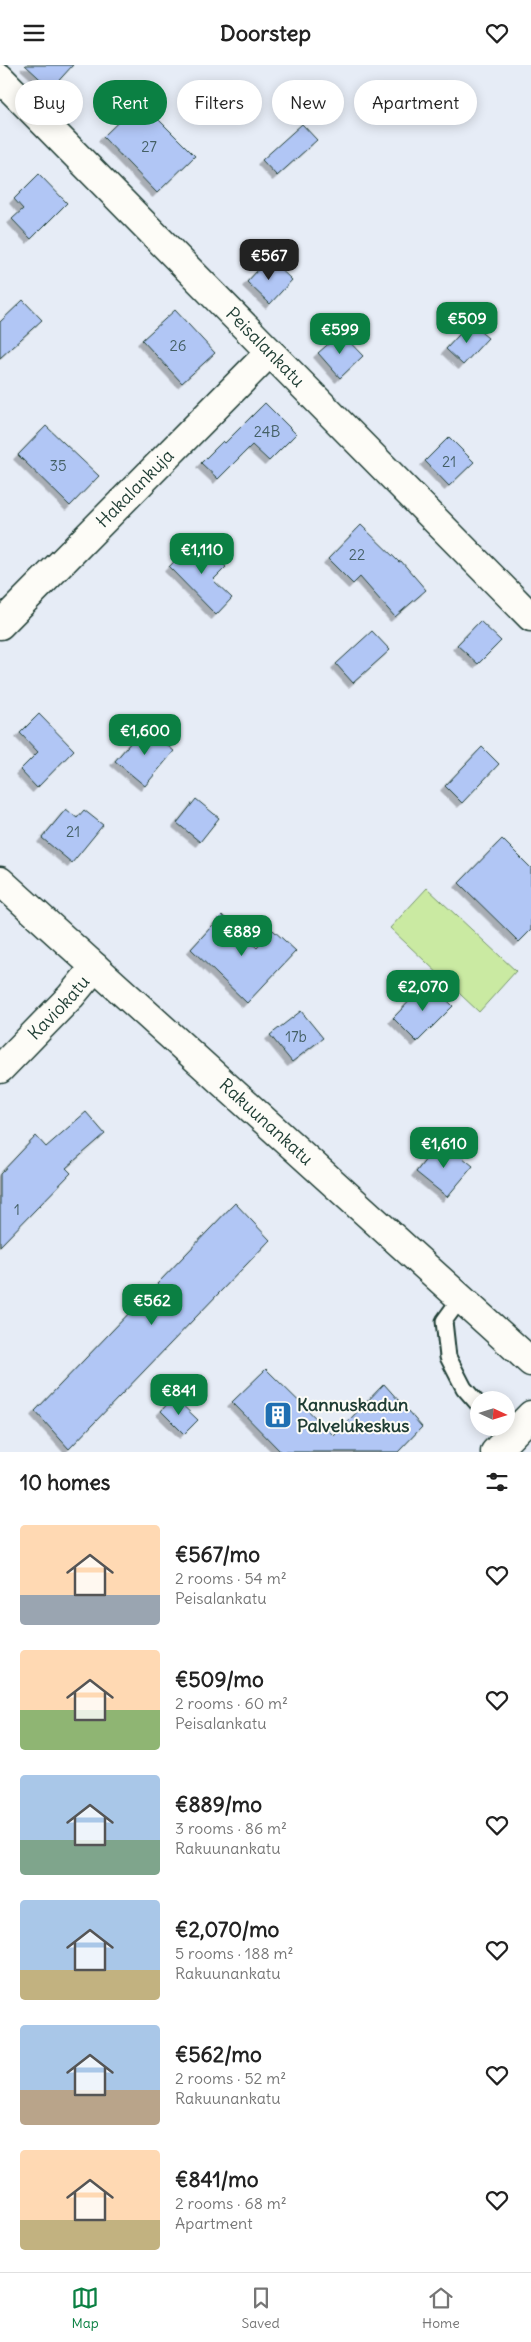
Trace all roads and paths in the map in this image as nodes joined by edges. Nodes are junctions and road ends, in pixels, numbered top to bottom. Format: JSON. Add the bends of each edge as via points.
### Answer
{"nodes":[{"id":1,"x":0,"y":77,"type":"edge"},
{"id":2,"x":270,"y":353,"type":"junction"},
{"id":3,"x":531,"y":617,"type":"edge"},
{"id":4,"x":0,"y":625,"type":"edge"},
{"id":5,"x":0,"y":881,"type":"edge"},
{"id":6,"x":95,"y":967,"type":"junction"},
{"id":7,"x":0,"y":1069,"type":"edge"},
{"id":8,"x":460,"y":1299,"type":"junction"},
{"id":9,"x":531,"y":1362,"type":"edge"},
{"id":10,"x":470,"y":1395,"type":"edge"},
{"id":11,"x":531,"y":1415,"type":"edge"},
{"id":12,"x":501,"y":1439,"type":"edge"}],
"edges":[{"from":1,"to":2,"type":"street","name":"Peisalankatu"},
{"from":2,"to":3,"type":"street","name":"Peisalankatu"},
{"from":2,"to":4,"type":"street","name":"Hakalankuja"},
{"from":5,"to":6,"type":"street","name":"Rakuunankatu"},
{"from":6,"to":7,"type":"street","name":"Kaviokatu"},
{"from":6,"to":8,"type":"street","name":"Rakuunankatu"},
{"from":8,"to":9,"type":"street","name":"Rakuunankatu"},
{"from":8,"to":10,"type":"lane","via":[[444,1321],[448,1357]]},
{"from":11,"to":12,"type":"street"}]}
